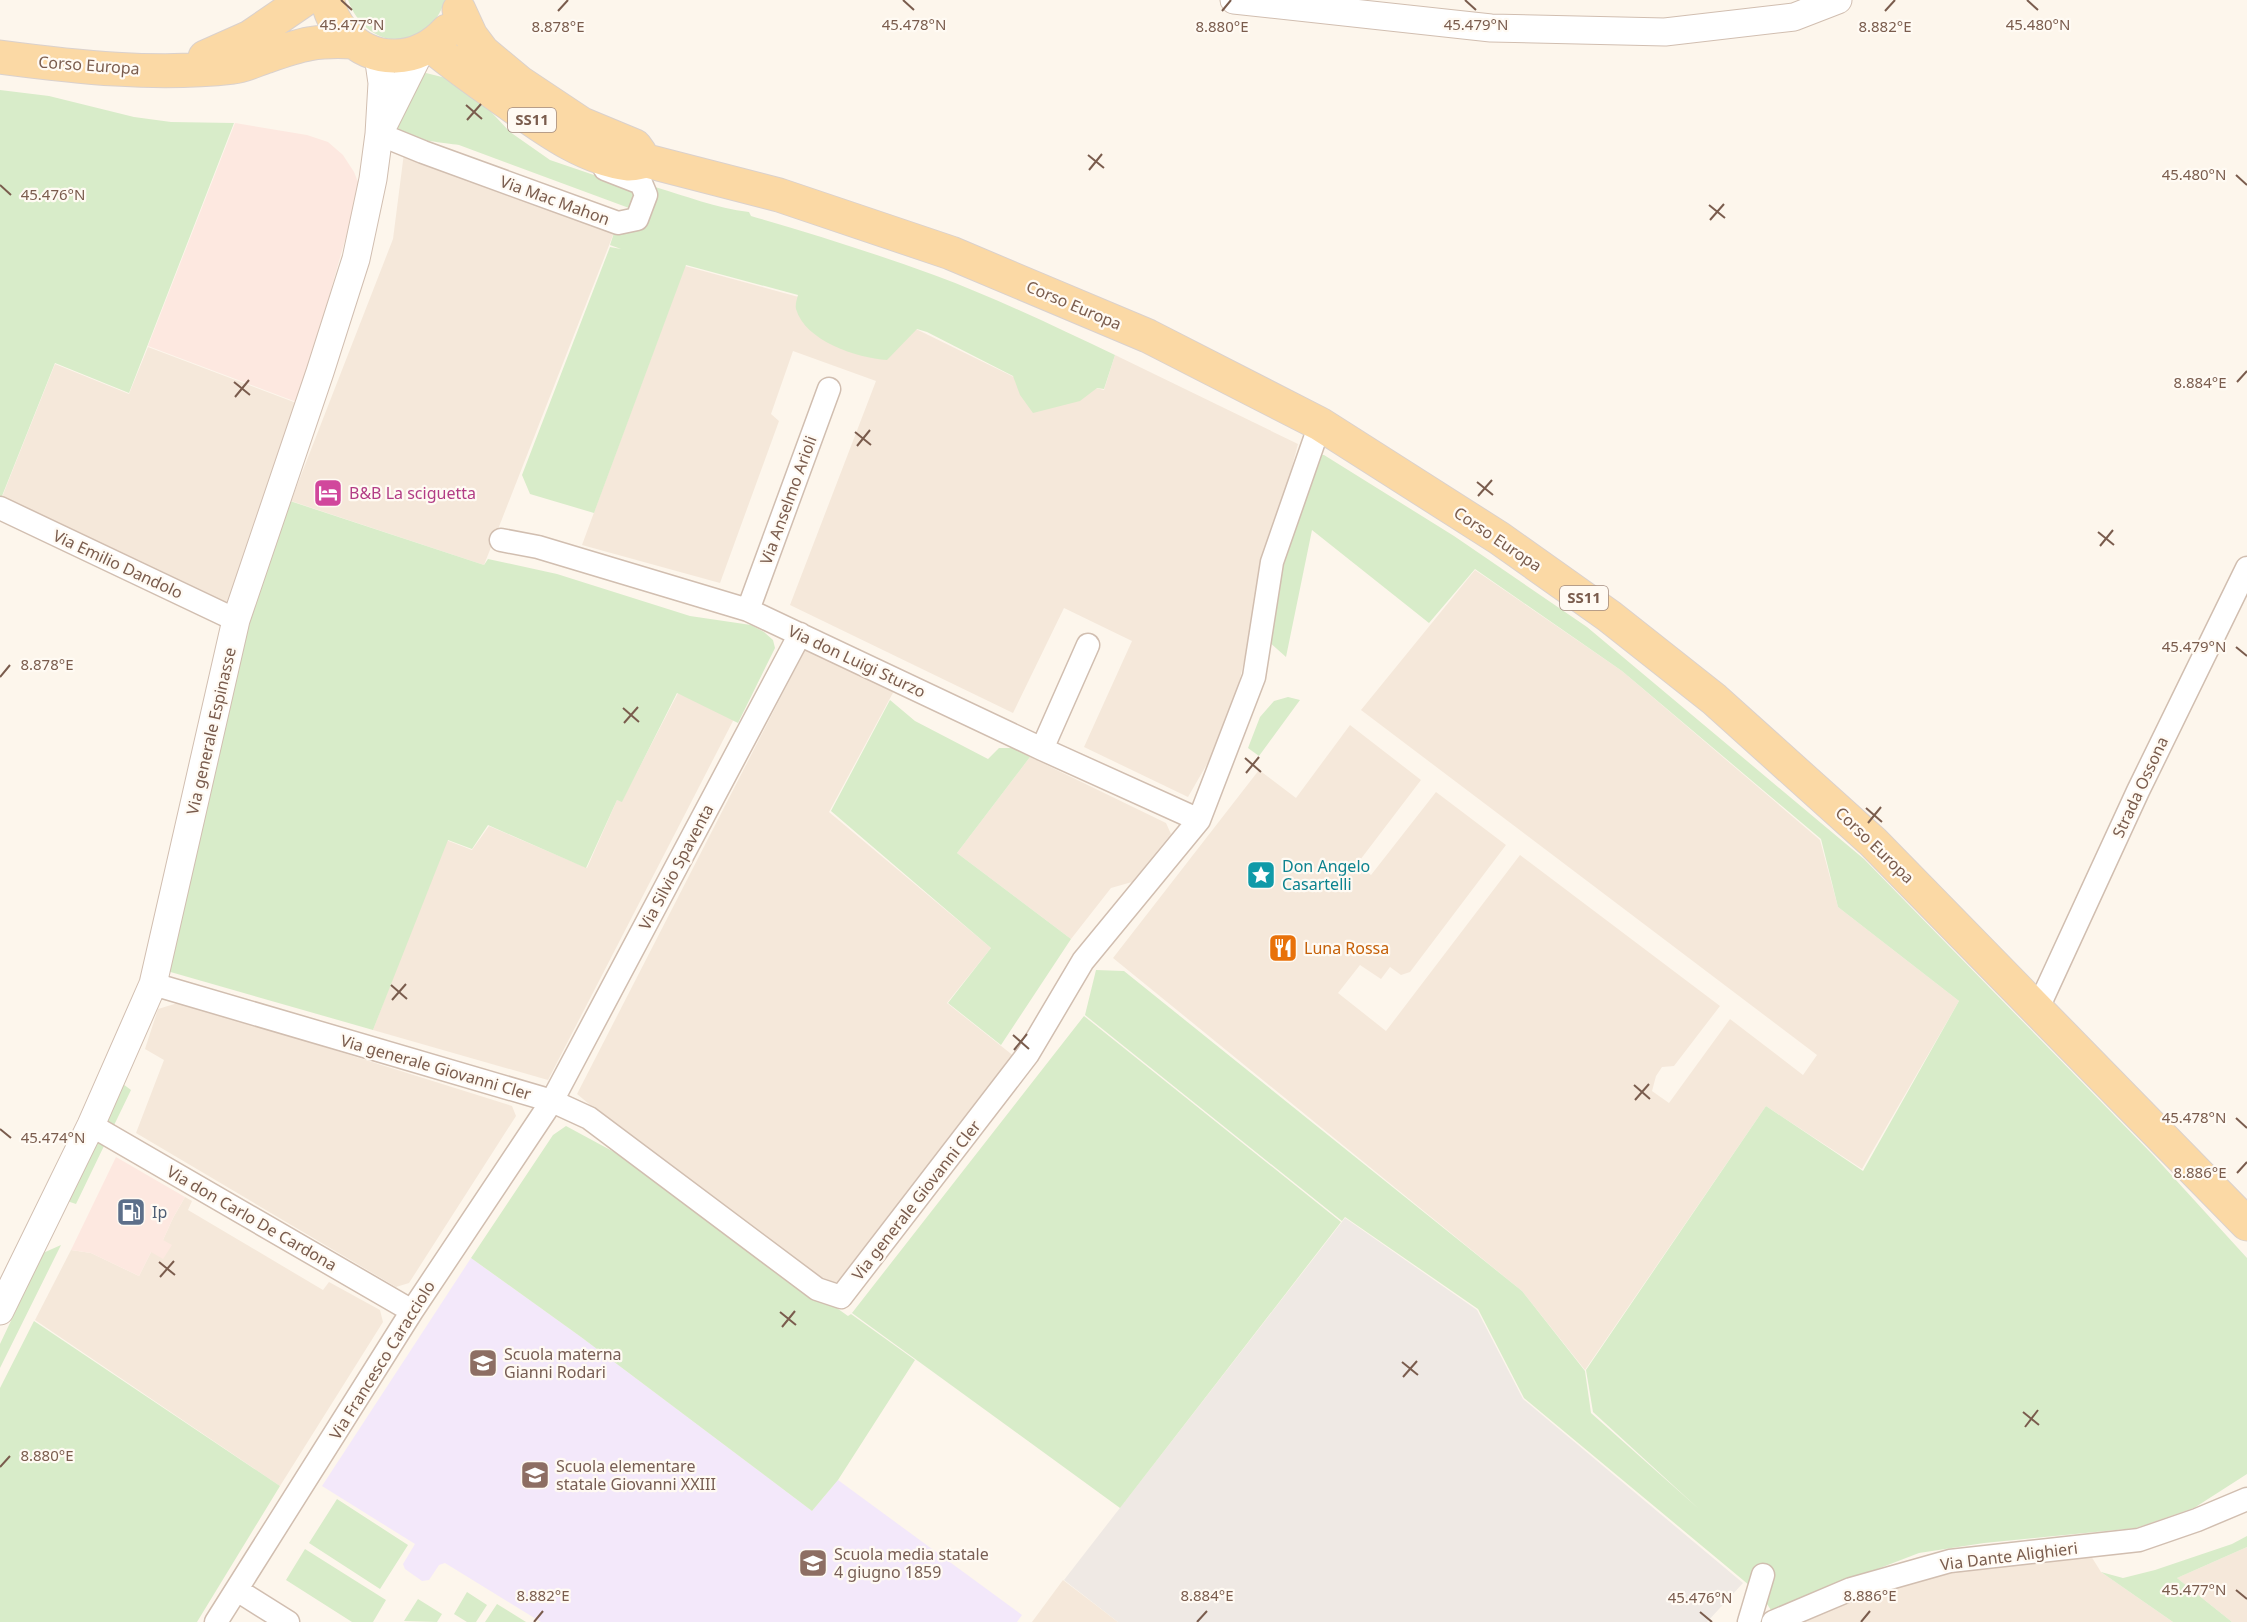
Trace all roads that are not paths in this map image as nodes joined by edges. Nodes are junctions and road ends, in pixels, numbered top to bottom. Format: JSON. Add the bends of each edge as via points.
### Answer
{"nodes":[{"id":1,"x":304,"y":0,"type":"edge"},
{"id":2,"x":328,"y":0,"type":"edge"},
{"id":3,"x":1234,"y":0,"type":"edge"},
{"id":4,"x":1838,"y":0,"type":"edge"},
{"id":5,"x":460,"y":3,"type":"edge"},
{"id":6,"x":365,"y":49,"type":"junction"},
{"id":7,"x":426,"y":49,"type":"junction"},
{"id":8,"x":0,"y":57,"type":"edge"},
{"id":9,"x":179,"y":69,"type":"junction"},
{"id":10,"x":499,"y":97,"type":"junction"},
{"id":11,"x":379,"y":134,"type":"junction"},
{"id":12,"x":647,"y":161,"type":"junction"},
{"id":13,"x":829,"y":389,"type":"dead end"},
{"id":14,"x":1320,"y":424,"type":"junction"},
{"id":15,"x":0,"y":508,"type":"edge"},
{"id":16,"x":501,"y":540,"type":"dead end"},
{"id":17,"x":2247,"y":568,"type":"edge"},
{"id":18,"x":748,"y":610,"type":"junction"},
{"id":19,"x":236,"y":620,"type":"junction"},
{"id":20,"x":800,"y":634,"type":"junction"},
{"id":21,"x":1088,"y":645,"type":"dead end"},
{"id":22,"x":1042,"y":749,"type":"junction"},
{"id":23,"x":1199,"y":820,"type":"junction"},
{"id":24,"x":153,"y":984,"type":"junction"},
{"id":25,"x":2038,"y":1008,"type":"junction"},
{"id":26,"x":552,"y":1101,"type":"junction"},
{"id":27,"x":91,"y":1125,"type":"junction"},
{"id":28,"x":2245,"y":1221,"type":"edge"},
{"id":29,"x":0,"y":1311,"type":"edge"},
{"id":30,"x":412,"y":1311,"type":"junction"},
{"id":31,"x":2247,"y":1499,"type":"edge"},
{"id":32,"x":1763,"y":1575,"type":"dead end"},
{"id":33,"x":237,"y":1590,"type":"junction"},
{"id":34,"x":216,"y":1622,"type":"edge"},
{"id":35,"x":288,"y":1622,"type":"edge"},
{"id":36,"x":1749,"y":1622,"type":"edge"},
{"id":37,"x":1773,"y":1622,"type":"edge"}],
"edges":[{"from":1,"to":9,"type":"main road","name":"Corso Europa","via":[[250,37]]},
{"from":2,"to":6,"type":"main road","via":[[337,26]]},
{"from":3,"to":4,"type":"street","via":[[1491,28],[1665,32],[1794,17]]},
{"from":5,"to":7,"type":"main road","number":"SS11","via":[[448,30]]},
{"from":5,"to":12,"type":"main road","name":"Corso Europa","number":"SS11","via":[[471,36],[483,52],[519,82],[582,124],[635,146]]},
{"from":6,"to":7,"type":"main road","name":"Corso Europa","via":[[399,57]]},
{"from":6,"to":9,"type":"main road","name":"Corso Europa","via":[[323,40],[236,67]]},
{"from":6,"to":11,"type":"street","name":"Via generale Espinasse","via":[[382,83]]},
{"from":7,"to":10,"type":"main road","name":"Corso Europa","number":"SS11"},
{"from":7,"to":11,"type":"street","name":"Via generale Espinasse"},
{"from":8,"to":9,"type":"main road","name":"Corso Europa","via":[[81,68]]},
{"from":10,"to":11,"type":"street","name":"Via Mac Mahon","via":[[505,113],[550,148],[641,183],[645,195],[637,219],[618,223]]},
{"from":10,"to":12,"type":"main road","name":"Corso Europa","number":"SS11","via":[[585,151],[632,164]]},
{"from":11,"to":19,"type":"street","name":"Via generale Espinasse","via":[[356,259]]},
{"from":12,"to":14,"type":"main road","name":"Corso Europa","number":"SS11","via":[[780,195],[951,253],[1148,336]]},
{"from":13,"to":18,"type":"street","name":"Via Anselmo Arioli"},
{"from":14,"to":23,"type":"street","name":"Via generale Giovanni Cler","via":[[1272,562],[1254,677]]},
{"from":14,"to":25,"type":"main road","name":"Corso Europa","number":"SS11","via":[[1508,544],[1609,616],[1714,699],[1873,842]]},
{"from":15,"to":19,"type":"street","name":"Via Emilio Dandolo"},
{"from":16,"to":18,"type":"street","name":"Via don Luigi Sturzo","via":[[537,547]]},
{"from":17,"to":25,"type":"street","name":"Strada Ossona","via":[[2138,790]]},
{"from":18,"to":20,"type":"street","name":"Via don Luigi Sturzo"},
{"from":19,"to":24,"type":"street","name":"Via generale Espinasse"},
{"from":20,"to":22,"type":"street","name":"Via don Luigi Sturzo"},
{"from":20,"to":26,"type":"street","name":"Via Silvio Spaventa"},
{"from":21,"to":22,"type":"street"},
{"from":22,"to":23,"type":"street","name":"Via don Luigi Sturzo"},
{"from":23,"to":26,"type":"street","name":"Via generale Giovanni Cler","via":[[1083,961],[1028,1054],[841,1297],[817,1289],[589,1118]]},
{"from":24,"to":26,"type":"street","name":"Via generale Giovanni Cler"},
{"from":24,"to":27,"type":"street","name":"Via generale Espinasse"},
{"from":25,"to":28,"type":"main road","name":"Corso Europa","number":"SS11"},
{"from":26,"to":30,"type":"street","name":"Via Francesco Caracciolo"},
{"from":27,"to":29,"type":"street","name":"Via generale Espinasse"},
{"from":27,"to":30,"type":"street","name":"Via don Carlo De Cardona"},
{"from":30,"to":33,"type":"street","name":"Via Francesco Caracciolo"},
{"from":31,"to":37,"type":"street","name":"Via Dante Alighieri","via":[[2139,1540],[1941,1563],[1851,1589]]},
{"from":32,"to":36,"type":"street"},
{"from":33,"to":34,"type":"street","name":"Via Francesco Caracciolo"},
{"from":33,"to":35,"type":"street"}]}
